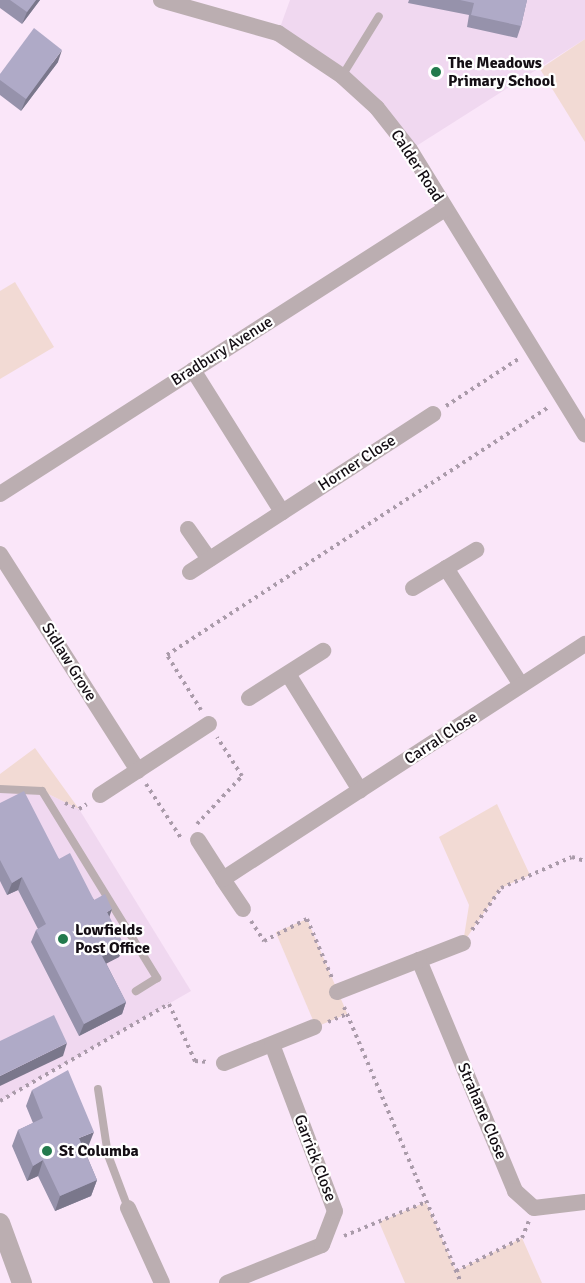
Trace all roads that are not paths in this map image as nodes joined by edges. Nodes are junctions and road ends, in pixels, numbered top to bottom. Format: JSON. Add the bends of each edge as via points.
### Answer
{"nodes":[{"id":1,"x":161,"y":0,"type":"edge"},
{"id":2,"x":379,"y":16,"type":"dead end"},
{"id":3,"x":342,"y":76,"type":"junction"},
{"id":4,"x":445,"y":209,"type":"junction"},
{"id":5,"x":193,"y":370,"type":"junction"},
{"id":6,"x":433,"y":414,"type":"road end"},
{"id":7,"x":585,"y":435,"type":"edge"},
{"id":8,"x":0,"y":494,"type":"edge"},
{"id":9,"x":282,"y":512,"type":"junction"},
{"id":10,"x":188,"y":529,"type":"dead end"},
{"id":11,"x":476,"y":550,"type":"dead end"},
{"id":12,"x":0,"y":554,"type":"edge"},
{"id":13,"x":209,"y":559,"type":"junction"},
{"id":14,"x":446,"y":568,"type":"junction"},
{"id":15,"x":190,"y":572,"type":"dead end"},
{"id":16,"x":413,"y":588,"type":"dead end"},
{"id":17,"x":585,"y":644,"type":"edge"},
{"id":18,"x":323,"y":651,"type":"dead end"},
{"id":19,"x":288,"y":674,"type":"junction"},
{"id":20,"x":521,"y":685,"type":"junction"},
{"id":21,"x":249,"y":698,"type":"dead end"},
{"id":22,"x":209,"y":724,"type":"road end"},
{"id":23,"x":138,"y":771,"type":"junction"},
{"id":24,"x":0,"y":789,"type":"edge"},
{"id":25,"x":360,"y":790,"type":"junction"},
{"id":26,"x":100,"y":795,"type":"road end"},
{"id":27,"x":190,"y":840,"type":"road end"},
{"id":28,"x":223,"y":879,"type":"junction"},
{"id":29,"x":243,"y":909,"type":"road end"},
{"id":30,"x":463,"y":943,"type":"road end"},
{"id":31,"x":419,"y":960,"type":"junction"},
{"id":32,"x":136,"y":991,"type":"dead end"},
{"id":33,"x":337,"y":992,"type":"road end"},
{"id":34,"x":314,"y":1027,"type":"dead end"},
{"id":35,"x":272,"y":1044,"type":"junction"},
{"id":36,"x":224,"y":1063,"type":"road end"},
{"id":37,"x":98,"y":1089,"type":"dead end"},
{"id":38,"x":585,"y":1202,"type":"edge"},
{"id":39,"x":128,"y":1208,"type":"joint"},
{"id":40,"x":0,"y":1223,"type":"edge"},
{"id":41,"x":22,"y":1283,"type":"edge"},
{"id":42,"x":162,"y":1283,"type":"edge"},
{"id":43,"x":227,"y":1283,"type":"edge"}],
"edges":[{"from":1,"to":3,"type":"street","name":"Calder Road","via":[[278,33]]},
{"from":2,"to":3,"type":"lane"},
{"from":3,"to":4,"type":"street","name":"Calder Road","via":[[410,150]]},
{"from":4,"to":5,"type":"street","name":"Bradbury Avenue"},
{"from":4,"to":7,"type":"street","name":"Calder Road"},
{"from":5,"to":8,"type":"street","name":"Bradbury Avenue"},
{"from":5,"to":9,"type":"street"},
{"from":6,"to":9,"type":"street","name":"Horner Close"},
{"from":9,"to":13,"type":"street","name":"Horner Close"},
{"from":10,"to":13,"type":"street"},
{"from":11,"to":14,"type":"street"},
{"from":12,"to":23,"type":"street","name":"Sidlaw Grove"},
{"from":13,"to":15,"type":"street","name":"Horner Close"},
{"from":14,"to":16,"type":"street"},
{"from":14,"to":20,"type":"street"},
{"from":17,"to":20,"type":"street","name":"Carral Close"},
{"from":18,"to":19,"type":"street"},
{"from":19,"to":21,"type":"street"},
{"from":19,"to":25,"type":"street"},
{"from":20,"to":25,"type":"street","name":"Carral Close"},
{"from":22,"to":23,"type":"street"},
{"from":23,"to":26,"type":"street"},
{"from":24,"to":32,"type":"lane","via":[[42,791],[157,978]]},
{"from":25,"to":28,"type":"street","name":"Carral Close"},
{"from":27,"to":28,"type":"street"},
{"from":28,"to":29,"type":"street"},
{"from":30,"to":31,"type":"street"},
{"from":31,"to":33,"type":"street"},
{"from":31,"to":38,"type":"street","name":"Strahane Close","via":[[515,1191],[534,1208]]},
{"from":34,"to":35,"type":"street"},
{"from":35,"to":36,"type":"street"},
{"from":35,"to":43,"type":"street","name":"Garrick Close","via":[[335,1211],[322,1245]]},
{"from":37,"to":39,"type":"lane","via":[[108,1155]]},
{"from":39,"to":42,"type":"street"},
{"from":40,"to":41,"type":"street"}]}
